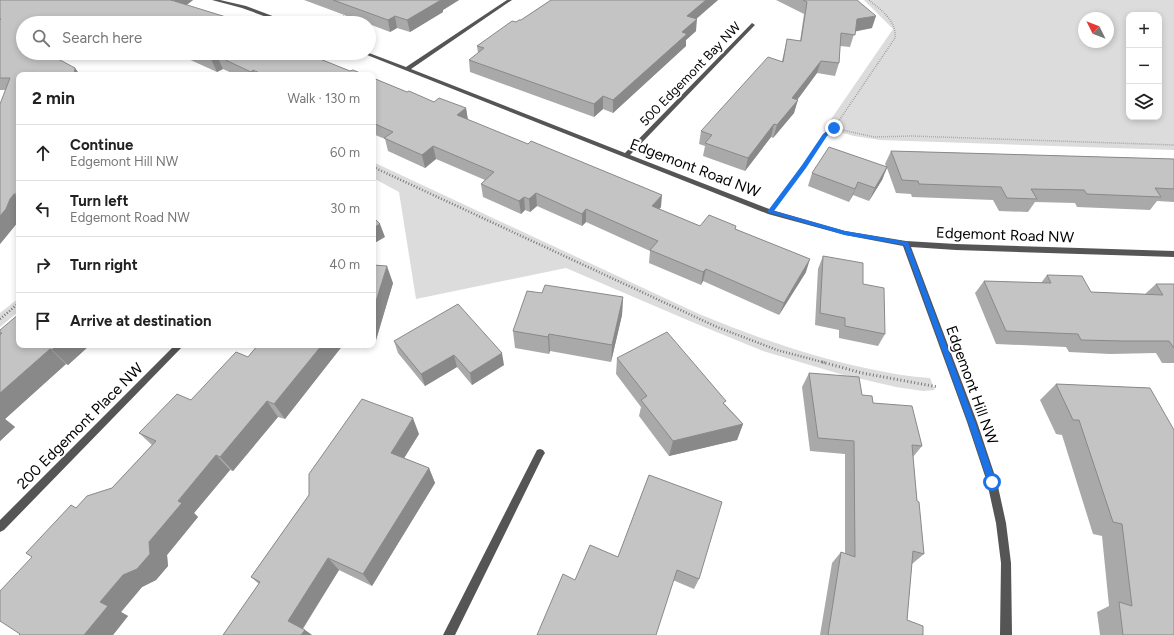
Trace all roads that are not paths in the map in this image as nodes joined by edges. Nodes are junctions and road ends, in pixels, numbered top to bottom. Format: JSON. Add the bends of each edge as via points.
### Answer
{"nodes":[{"id":1,"x":214,"y":0,"type":"edge"},
{"id":2,"x":510,"y":0,"type":"edge"},
{"id":3,"x":269,"y":16,"type":"edge"},
{"id":4,"x":752,"y":26,"type":"dead end"},
{"id":5,"x":376,"y":57,"type":"edge"},
{"id":6,"x":407,"y":69,"type":"junction"},
{"id":7,"x":626,"y":155,"type":"junction"},
{"id":8,"x":906,"y":244,"type":"junction"},
{"id":9,"x":1174,"y":254,"type":"edge"},
{"id":10,"x":177,"y":348,"type":"edge"},
{"id":11,"x":540,"y":453,"type":"dead end"},
{"id":12,"x":0,"y":527,"type":"edge"},
{"id":13,"x":449,"y":635,"type":"edge"},
{"id":14,"x":1006,"y":635,"type":"edge"}],
"edges":[{"from":1,"to":3,"type":"street"},
{"from":2,"to":6,"type":"street"},
{"from":4,"to":7,"type":"street","name":"500 Edgemont Bay NW"},
{"from":5,"to":6,"type":"street","name":"Edgemont Road NW"},
{"from":6,"to":7,"type":"street","name":"Edgemont Road NW"},
{"from":7,"to":8,"type":"street","name":"Edgemont Road NW","via":[[770,212],[845,233]]},
{"from":8,"to":9,"type":"street","name":"Edgemont Road NW"},
{"from":8,"to":14,"type":"street","name":"Edgemont Hill NW","via":[[992,482],[1001,522],[1006,563]]},
{"from":10,"to":12,"type":"street","name":"200 Edgemont Place NW"},
{"from":11,"to":13,"type":"street"}]}
